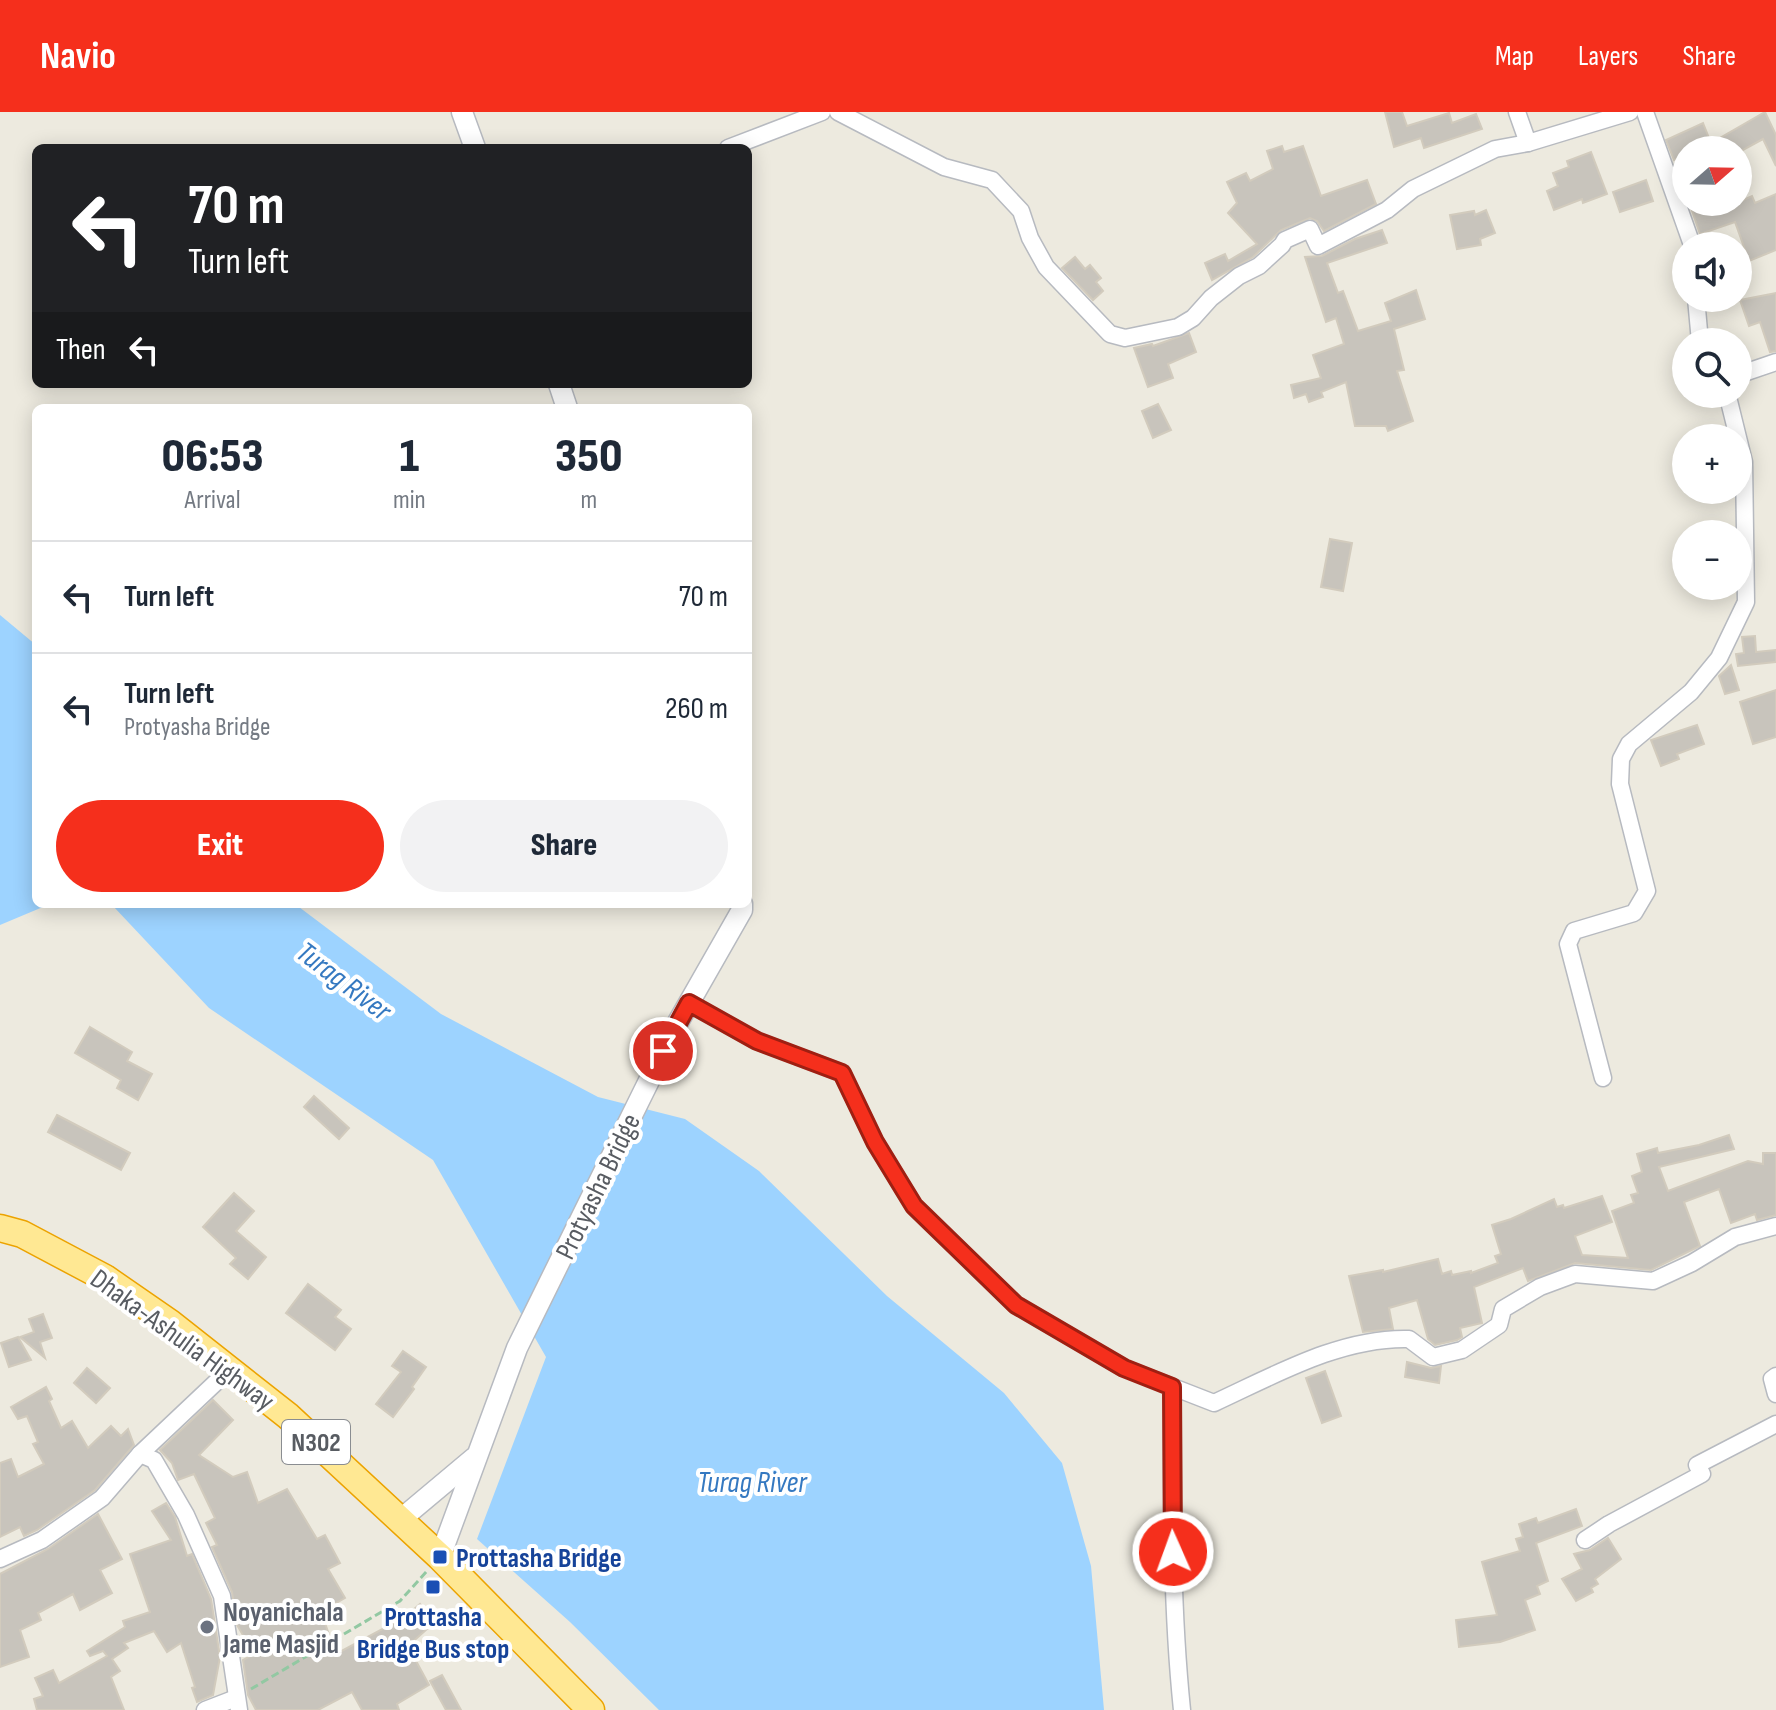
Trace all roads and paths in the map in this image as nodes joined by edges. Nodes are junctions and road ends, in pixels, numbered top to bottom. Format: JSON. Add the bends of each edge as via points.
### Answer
{"nodes":[{"id":1,"x":462,"y":112,"type":"edge"},
{"id":2,"x":822,"y":112,"type":"edge"},
{"id":3,"x":838,"y":112,"type":"edge"},
{"id":4,"x":1517,"y":112,"type":"edge"},
{"id":5,"x":1630,"y":112,"type":"edge"},
{"id":6,"x":1645,"y":112,"type":"edge"},
{"id":7,"x":1528,"y":143,"type":"junction"},
{"id":8,"x":474,"y":144,"type":"edge"},
{"id":9,"x":738,"y":144,"type":"edge"},
{"id":10,"x":1687,"y":232,"type":"edge"},
{"id":11,"x":1776,"y":362,"type":"edge"},
{"id":12,"x":1752,"y":370,"type":"edge"},
{"id":13,"x":1731,"y":408,"type":"edge"},
{"id":14,"x":742,"y":908,"type":"edge"},
{"id":15,"x":689,"y":1003,"type":"junction"},
{"id":16,"x":1603,"y":1078,"type":"dead end"},
{"id":17,"x":1776,"y":1226,"type":"edge"},
{"id":18,"x":0,"y":1228,"type":"edge"},
{"id":19,"x":229,"y":1370,"type":"junction"},
{"id":20,"x":1776,"y":1376,"type":"edge"},
{"id":21,"x":1172,"y":1387,"type":"junction"},
{"id":22,"x":1776,"y":1394,"type":"edge"},
{"id":23,"x":1776,"y":1424,"type":"edge"},
{"id":24,"x":140,"y":1454,"type":"junction"},
{"id":25,"x":477,"y":1456,"type":"junction"},
{"id":26,"x":400,"y":1520,"type":"junction"},
{"id":27,"x":1585,"y":1540,"type":"dead end"},
{"id":28,"x":440,"y":1557,"type":"junction"},
{"id":29,"x":0,"y":1559,"type":"edge"},
{"id":30,"x":237,"y":1704,"type":"edge"},
{"id":31,"x":205,"y":1710,"type":"edge"},
{"id":32,"x":591,"y":1710,"type":"edge"},
{"id":33,"x":1182,"y":1710,"type":"edge"}],
"edges":[{"from":1,"to":8,"type":"street"},
{"from":2,"to":9,"type":"street"},
{"from":3,"to":7,"type":"street","via":[[944,167],[992,180],[1021,211],[1046,267],[1110,334],[1125,338],[1178,327],[1193,318],[1285,240],[1310,229],[1318,246],[1387,210],[1413,189],[1495,149]]},
{"from":4,"to":7,"type":"street"},
{"from":5,"to":7,"type":"street"},
{"from":6,"to":10,"type":"street"},
{"from":11,"to":12,"type":"street"},
{"from":13,"to":16,"type":"street","via":[[1744,462],[1746,602],[1719,658],[1691,692],[1629,744],[1621,759],[1620,784],[1647,891],[1634,913],[1574,931],[1568,944]]},
{"from":14,"to":15,"type":"street","name":"Protyasha Bridge"},
{"from":15,"to":21,"type":"street","via":[[757,1041],[842,1073],[914,1206],[1016,1305],[1124,1368]]},
{"from":15,"to":25,"type":"street","name":"Protyasha Bridge","via":[[517,1348]]},
{"from":17,"to":21,"type":"street","via":[[1735,1237],[1653,1281],[1575,1274],[1553,1280],[1503,1309],[1499,1325],[1455,1353],[1433,1357],[1409,1339],[1392,1338],[1354,1343],[1214,1403]]},
{"from":18,"to":19,"type":"highway","name":"Dhaka-Ashulia Highway","number":"N302","via":[[22,1234],[105,1278]]},
{"from":19,"to":24,"type":"street"},
{"from":19,"to":26,"type":"highway","name":"Dhaka-Ashulia Highway","number":"N302","via":[[288,1416]]},
{"from":20,"to":22,"type":"street"},
{"from":21,"to":33,"type":"street","via":[[1172,1524]]},
{"from":23,"to":27,"type":"street","via":[[1697,1465],[1702,1474]]},
{"from":24,"to":29,"type":"street","via":[[102,1498],[42,1540]]},
{"from":24,"to":30,"type":"street","via":[[154,1460],[186,1515],[222,1596]]},
{"from":25,"to":26,"type":"street"},
{"from":25,"to":28,"type":"street","name":"Protyasha Bridge"},
{"from":26,"to":28,"type":"highway","name":"Dhaka-Ashulia Highway","number":"N302"},
{"from":28,"to":30,"type":"path","via":[[400,1601]]},
{"from":28,"to":32,"type":"highway","name":"Dhaka-Ashulia Highway","number":"N302"},
{"from":30,"to":31,"type":"street"}]}
